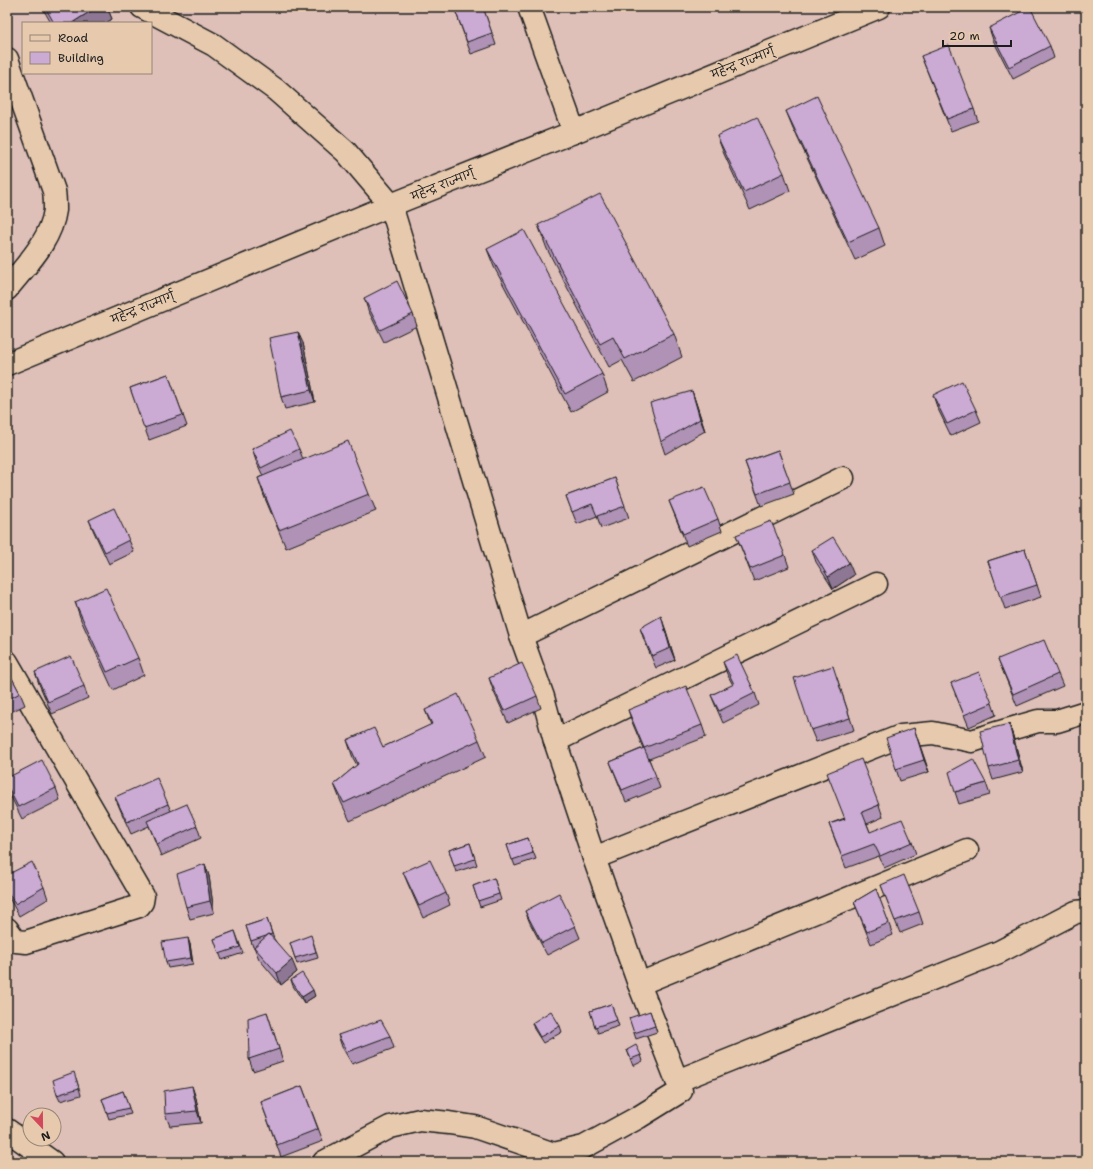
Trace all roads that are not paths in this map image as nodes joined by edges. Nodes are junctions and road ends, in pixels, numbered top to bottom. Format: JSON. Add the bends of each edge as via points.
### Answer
{"nodes":[{"id":1,"x":142,"y":7,"type":"edge"},
{"id":2,"x":529,"y":7,"type":"edge"},
{"id":3,"x":879,"y":7,"type":"edge"},
{"id":4,"x":7,"y":59,"type":"edge"},
{"id":5,"x":574,"y":132,"type":"junction"},
{"id":6,"x":391,"y":205,"type":"junction"},
{"id":7,"x":7,"y":289,"type":"edge"},
{"id":8,"x":7,"y":364,"type":"edge"},
{"id":9,"x":843,"y":478,"type":"dead end"},
{"id":10,"x":876,"y":584,"type":"dead end"},
{"id":11,"x":521,"y":636,"type":"junction"},
{"id":12,"x":8,"y":664,"type":"edge"},
{"id":13,"x":1086,"y":712,"type":"edge"},
{"id":14,"x":555,"y":741,"type":"junction"},
{"id":15,"x":967,"y":850,"type":"dead end"},
{"id":16,"x":594,"y":858,"type":"junction"},
{"id":17,"x":1086,"y":911,"type":"edge"},
{"id":18,"x":7,"y":929,"type":"edge"},
{"id":19,"x":639,"y":984,"type":"junction"},
{"id":20,"x":681,"y":1091,"type":"dead end"},
{"id":21,"x":7,"y":1130,"type":"edge"},
{"id":22,"x":553,"y":1158,"type":"edge"},
{"id":23,"x":52,"y":1162,"type":"edge"},
{"id":24,"x":324,"y":1162,"type":"edge"}],
"edges":[{"from":1,"to":6,"type":"main road","via":[[214,45],[276,90],[346,152]]},
{"from":2,"to":5,"type":"main road"},
{"from":3,"to":5,"type":"main road","name":"महेन्द्र राज्मार्ग्"},
{"from":4,"to":7,"type":"main road","via":[[54,191],[55,209],[45,240]]},
{"from":5,"to":6,"type":"main road","name":"महेन्द्र राज्मार्ग्"},
{"from":6,"to":8,"type":"main road","name":"महेन्द्र राज्मार्ग्"},
{"from":6,"to":11,"type":"main road"},
{"from":9,"to":11,"type":"main road"},
{"from":10,"to":14,"type":"main road"},
{"from":11,"to":14,"type":"main road","via":[[543,697]]},
{"from":12,"to":18,"type":"main road","via":[[144,896],[139,906],[26,942],[16,941]]},
{"from":13,"to":16,"type":"main road","via":[[1057,721],[1038,721],[972,741],[933,733],[901,736]]},
{"from":14,"to":16,"type":"main road"},
{"from":15,"to":19,"type":"main road"},
{"from":16,"to":19,"type":"main road"},
{"from":17,"to":19,"type":"main road","via":[[1076,912],[999,952],[677,1081]]},
{"from":20,"to":22,"type":"main road","via":[[584,1148]]},
{"from":21,"to":23,"type":"main road"},
{"from":22,"to":24,"type":"main road","via":[[475,1127],[420,1120],[390,1127]]}]}
